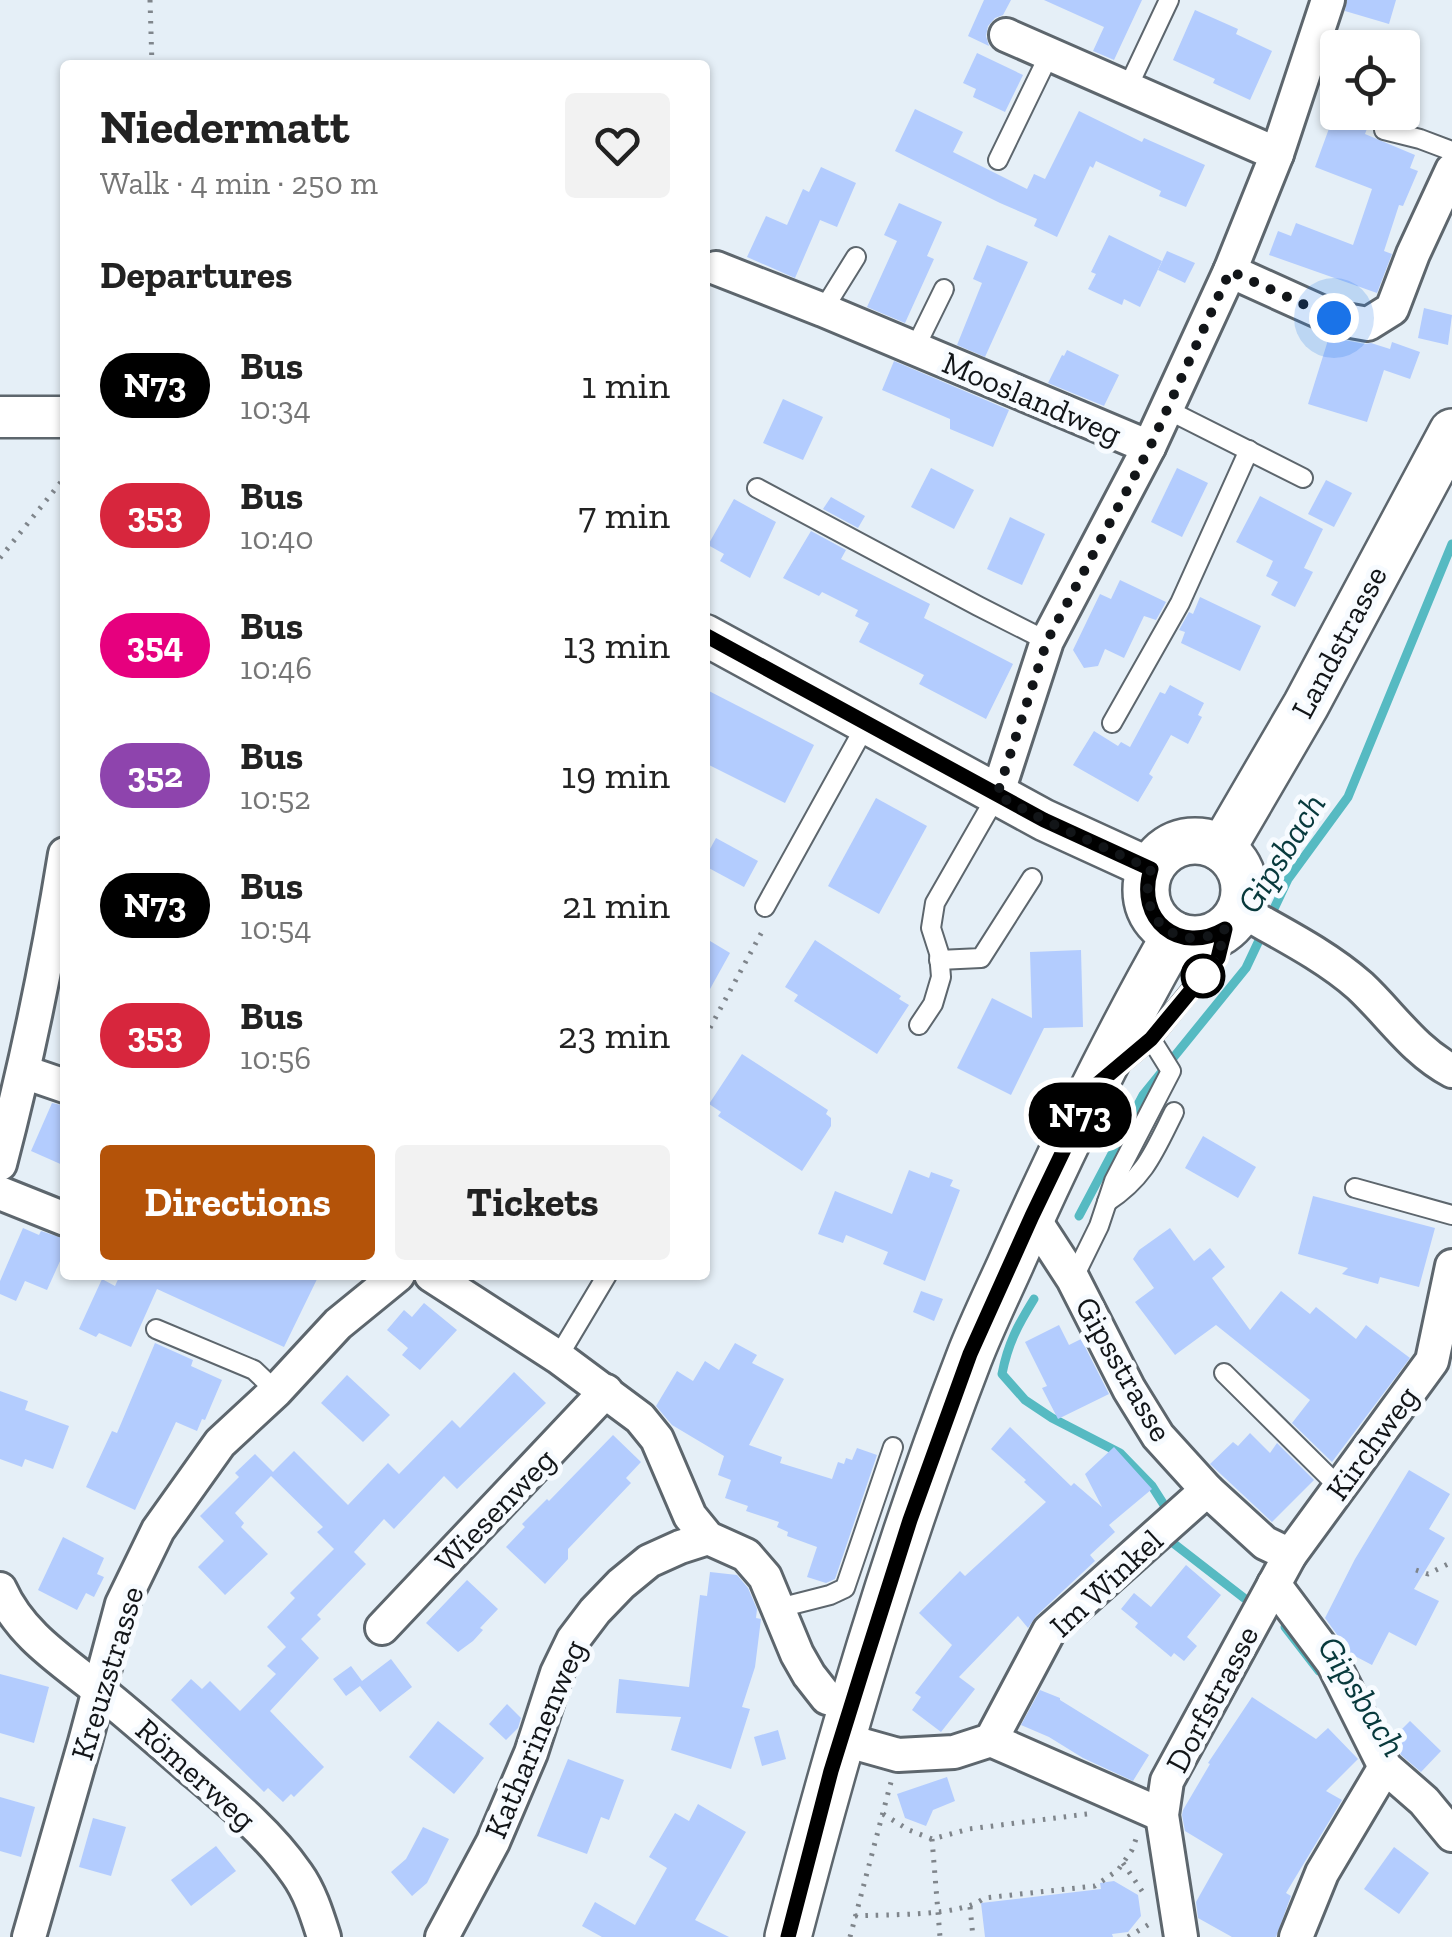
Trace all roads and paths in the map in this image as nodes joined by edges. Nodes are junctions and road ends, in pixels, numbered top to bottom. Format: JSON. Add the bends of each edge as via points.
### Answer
{"nodes":[{"id":1,"x":150,"y":0,"type":"edge"},
{"id":2,"x":1169,"y":0,"type":"edge"},
{"id":3,"x":1328,"y":0,"type":"edge"},
{"id":4,"x":1006,"y":35,"type":"dead end"},
{"id":5,"x":1049,"y":54,"type":"junction"},
{"id":6,"x":152,"y":60,"type":"edge"},
{"id":7,"x":1127,"y":89,"type":"junction"},
{"id":8,"x":1384,"y":130,"type":"dead end"},
{"id":9,"x":1452,"y":151,"type":"edge"},
{"id":10,"x":1277,"y":154,"type":"junction"},
{"id":11,"x":998,"y":160,"type":"dead end"},
{"id":12,"x":1452,"y":170,"type":"edge"},
{"id":13,"x":856,"y":256,"type":"dead end"},
{"id":14,"x":716,"y":268,"type":"dead end"},
{"id":15,"x":1230,"y":271,"type":"junction"},
{"id":16,"x":944,"y":289,"type":"dead end"},
{"id":17,"x":823,"y":310,"type":"junction"},
{"id":18,"x":915,"y":348,"type":"junction"},
{"id":19,"x":1166,"y":408,"type":"junction"},
{"id":20,"x":0,"y":416,"type":"edge"},
{"id":21,"x":60,"y":417,"type":"edge"},
{"id":22,"x":1452,"y":432,"type":"edge"},
{"id":23,"x":1150,"y":447,"type":"junction"},
{"id":24,"x":1249,"y":450,"type":"junction"},
{"id":25,"x":1303,"y":478,"type":"dead end"},
{"id":26,"x":60,"y":483,"type":"edge"},
{"id":27,"x":757,"y":488,"type":"dead end"},
{"id":28,"x":0,"y":558,"type":"edge"},
{"id":29,"x":710,"y":638,"type":"edge"},
{"id":30,"x":1047,"y":641,"type":"junction"},
{"id":31,"x":868,"y":722,"type":"junction"},
{"id":32,"x":1112,"y":723,"type":"dead end"},
{"id":33,"x":997,"y":795,"type":"junction"},
{"id":34,"x":1222,"y":849,"type":"junction"},
{"id":35,"x":1151,"y":869,"type":"junction"},
{"id":36,"x":1032,"y":878,"type":"dead end"},
{"id":37,"x":60,"y":885,"type":"edge"},
{"id":38,"x":765,"y":907,"type":"joint"},
{"id":39,"x":1240,"y":919,"type":"junction"},
{"id":40,"x":1175,"y":935,"type":"junction"},
{"id":41,"x":939,"y":960,"type":"junction"},
{"id":42,"x":920,"y":1024,"type":"dead end"},
{"id":43,"x":710,"y":1028,"type":"edge"},
{"id":44,"x":1155,"y":1045,"type":"junction"},
{"id":45,"x":1452,"y":1071,"type":"edge"},
{"id":46,"x":24,"y":1072,"type":"junction"},
{"id":47,"x":60,"y":1084,"type":"edge"},
{"id":48,"x":1094,"y":1087,"type":"junction"},
{"id":49,"x":1174,"y":1112,"type":"dead end"},
{"id":50,"x":0,"y":1164,"type":"edge"},
{"id":51,"x":1355,"y":1188,"type":"dead end"},
{"id":52,"x":0,"y":1193,"type":"edge"},
{"id":53,"x":1106,"y":1202,"type":"junction"},
{"id":54,"x":1452,"y":1215,"type":"edge"},
{"id":55,"x":1032,"y":1216,"type":"junction"},
{"id":56,"x":60,"y":1217,"type":"edge"},
{"id":57,"x":1452,"y":1266,"type":"edge"},
{"id":58,"x":392,"y":1280,"type":"edge"},
{"id":59,"x":439,"y":1280,"type":"edge"},
{"id":60,"x":604,"y":1280,"type":"edge"},
{"id":61,"x":1073,"y":1280,"type":"junction"},
{"id":62,"x":156,"y":1329,"type":"dead end"},
{"id":63,"x":558,"y":1356,"type":"junction"},
{"id":64,"x":1442,"y":1360,"type":"edge"},
{"id":65,"x":1224,"y":1373,"type":"dead end"},
{"id":66,"x":276,"y":1391,"type":"junction"},
{"id":67,"x":606,"y":1391,"type":"junction"},
{"id":68,"x":893,"y":1447,"type":"dead end"},
{"id":69,"x":1340,"y":1488,"type":"junction"},
{"id":70,"x":1206,"y":1490,"type":"junction"},
{"id":71,"x":708,"y":1538,"type":"junction"},
{"id":72,"x":1290,"y":1555,"type":"junction"},
{"id":73,"x":1448,"y":1564,"type":"dead end"},
{"id":74,"x":1416,"y":1570,"type":"dead end"},
{"id":75,"x":1274,"y":1584,"type":"junction"},
{"id":76,"x":0,"y":1590,"type":"edge"},
{"id":77,"x":780,"y":1608,"type":"junction"},
{"id":78,"x":382,"y":1628,"type":"dead end"},
{"id":79,"x":100,"y":1690,"type":"junction"},
{"id":80,"x":846,"y":1722,"type":"junction"},
{"id":81,"x":990,"y":1740,"type":"junction"},
{"id":82,"x":898,"y":1755,"type":"junction"},
{"id":83,"x":1379,"y":1776,"type":"junction"},
{"id":84,"x":1108,"y":1790,"type":"junction"},
{"id":85,"x":1438,"y":1805,"type":"edge"},
{"id":86,"x":1154,"y":1812,"type":"junction"},
{"id":87,"x":882,"y":1814,"type":"junction"},
{"id":88,"x":1452,"y":1835,"type":"edge"},
{"id":89,"x":932,"y":1839,"type":"junction"},
{"id":90,"x":1123,"y":1863,"type":"junction"},
{"id":91,"x":1148,"y":1899,"type":"dead end"},
{"id":92,"x":970,"y":1907,"type":"junction"},
{"id":93,"x":938,"y":1911,"type":"junction"},
{"id":94,"x":1150,"y":1911,"type":"dead end"},
{"id":95,"x":855,"y":1916,"type":"junction"},
{"id":96,"x":29,"y":1937,"type":"edge"},
{"id":97,"x":324,"y":1937,"type":"edge"},
{"id":98,"x":442,"y":1937,"type":"edge"},
{"id":99,"x":788,"y":1937,"type":"edge"},
{"id":100,"x":850,"y":1937,"type":"edge"},
{"id":101,"x":940,"y":1937,"type":"edge"},
{"id":102,"x":973,"y":1937,"type":"edge"},
{"id":103,"x":1128,"y":1937,"type":"edge"},
{"id":104,"x":1180,"y":1937,"type":"edge"},
{"id":105,"x":1296,"y":1937,"type":"edge"}],
"edges":[{"from":1,"to":6,"type":"path"},
{"from":2,"to":7,"type":"lane"},
{"from":3,"to":10,"type":"street"},
{"from":4,"to":5,"type":"street"},
{"from":5,"to":7,"type":"street"},
{"from":5,"to":11,"type":"lane"},
{"from":7,"to":10,"type":"street"},
{"from":8,"to":9,"type":"lane"},
{"from":10,"to":15,"type":"street"},
{"from":12,"to":15,"type":"street","via":[[1392,309],[1368,324],[1334,318]]},
{"from":13,"to":17,"type":"lane"},
{"from":14,"to":17,"type":"street","name":"Mooslandweg"},
{"from":15,"to":19,"type":"street"},
{"from":16,"to":18,"type":"lane","name":"Mooslandweg"},
{"from":17,"to":18,"type":"street","name":"Mooslandweg"},
{"from":18,"to":23,"type":"street","name":"Mooslandweg"},
{"from":19,"to":23,"type":"street"},
{"from":19,"to":24,"type":"lane"},
{"from":20,"to":21,"type":"street"},
{"from":22,"to":34,"type":"main road","name":"Landstrasse"},
{"from":23,"to":30,"type":"street"},
{"from":24,"to":25,"type":"lane"},
{"from":24,"to":32,"type":"lane","via":[[1180,603]]},
{"from":26,"to":28,"type":"path"},
{"from":27,"to":30,"type":"lane"},
{"from":29,"to":31,"type":"street"},
{"from":30,"to":33,"type":"street"},
{"from":31,"to":33,"type":"street"},
{"from":31,"to":38,"type":"lane"},
{"from":33,"to":35,"type":"street"},
{"from":33,"to":41,"type":"lane","via":[[935,903],[931,928]]},
{"from":34,"to":35,"type":"main road","via":[[1190,841],[1160,855]]},
{"from":34,"to":39,"type":"main road","via":[[1244,883]]},
{"from":35,"to":40,"type":"main road","via":[[1146,884],[1152,914]]},
{"from":36,"to":41,"type":"lane","via":[[981,958]]},
{"from":37,"to":46,"type":"street"},
{"from":38,"to":43,"type":"path","via":[[770,918]]},
{"from":39,"to":40,"type":"main road","via":[[1213,936]]},
{"from":39,"to":44,"type":"lane"},
{"from":39,"to":45,"type":"street","via":[[1286,936],[1356,982],[1414,1045]]},
{"from":40,"to":48,"type":"main road"},
{"from":41,"to":42,"type":"lane","via":[[932,1004]]},
{"from":44,"to":48,"type":"lane"},
{"from":44,"to":53,"type":"lane","via":[[1171,1071]]},
{"from":46,"to":47,"type":"street"},
{"from":46,"to":50,"type":"street"},
{"from":48,"to":55,"type":"main road"},
{"from":49,"to":53,"type":"lane","via":[[1150,1160],[1128,1188]]},
{"from":51,"to":54,"type":"lane"},
{"from":52,"to":56,"type":"street"},
{"from":53,"to":61,"type":"lane"},
{"from":55,"to":61,"type":"street","name":"Gipsstrasse"},
{"from":55,"to":80,"type":"main road","via":[[970,1354]]},
{"from":57,"to":64,"type":"street","name":"Kirchweg"},
{"from":58,"to":66,"type":"street","name":"Kreuzstrasse","via":[[338,1324]]},
{"from":59,"to":63,"type":"street"},
{"from":60,"to":63,"type":"lane"},
{"from":61,"to":70,"type":"street","name":"Gipsstrasse","via":[[1158,1436]]},
{"from":62,"to":66,"type":"lane","via":[[254,1370]]},
{"from":63,"to":67,"type":"street"},
{"from":64,"to":69,"type":"street","name":"Kirchweg"},
{"from":65,"to":69,"type":"lane"},
{"from":66,"to":79,"type":"street","name":"Kreuzstrasse","via":[[220,1443],[158,1530],[122,1604]]},
{"from":67,"to":71,"type":"street","via":[[657,1439],[690,1516]]},
{"from":67,"to":78,"type":"street","name":"Wiesenweg"},
{"from":68,"to":77,"type":"lane","via":[[845,1588]]},
{"from":69,"to":72,"type":"street","name":"Kirchweg"},
{"from":70,"to":72,"type":"street","name":"Gipsstrasse","via":[[1264,1543]]},
{"from":70,"to":81,"type":"street","name":"Im Winkel","via":[[1049,1631]]},
{"from":71,"to":77,"type":"street","via":[[746,1555]]},
{"from":71,"to":98,"type":"street","name":"Katharinenweg","via":[[649,1561],[572,1640],[493,1842]]},
{"from":72,"to":75,"type":"street"},
{"from":73,"to":74,"type":"path","via":[[1428,1574]]},
{"from":75,"to":83,"type":"street","via":[[1333,1663]]},
{"from":75,"to":86,"type":"street","name":"Dorfstrasse"},
{"from":76,"to":79,"type":"street","name":"Römerweg","via":[[43,1647]]},
{"from":77,"to":80,"type":"street","via":[[809,1676]]},
{"from":79,"to":96,"type":"street","name":"Kreuzstrasse"},
{"from":79,"to":97,"type":"street","name":"Römerweg","via":[[269,1840],[298,1876]]},
{"from":80,"to":82,"type":"street"},
{"from":80,"to":99,"type":"main road"},
{"from":81,"to":82,"type":"street","via":[[954,1752]]},
{"from":81,"to":84,"type":"street"},
{"from":82,"to":87,"type":"path"},
{"from":83,"to":85,"type":"street"},
{"from":83,"to":105,"type":"street","via":[[1322,1873]]},
{"from":84,"to":86,"type":"street"},
{"from":84,"to":89,"type":"path","via":[[1090,1814]]},
{"from":85,"to":88,"type":"street"},
{"from":86,"to":90,"type":"path"},
{"from":86,"to":104,"type":"street","name":"Dorfstrasse"},
{"from":87,"to":89,"type":"path"},
{"from":87,"to":95,"type":"path"},
{"from":89,"to":93,"type":"path"},
{"from":90,"to":91,"type":"path"},
{"from":90,"to":92,"type":"path","via":[[1096,1886],[984,1898]]},
{"from":92,"to":93,"type":"path"},
{"from":92,"to":102,"type":"path"},
{"from":93,"to":95,"type":"path"},
{"from":93,"to":101,"type":"path"},
{"from":94,"to":103,"type":"path","via":[[1152,1923]]},
{"from":95,"to":100,"type":"path"}]}
